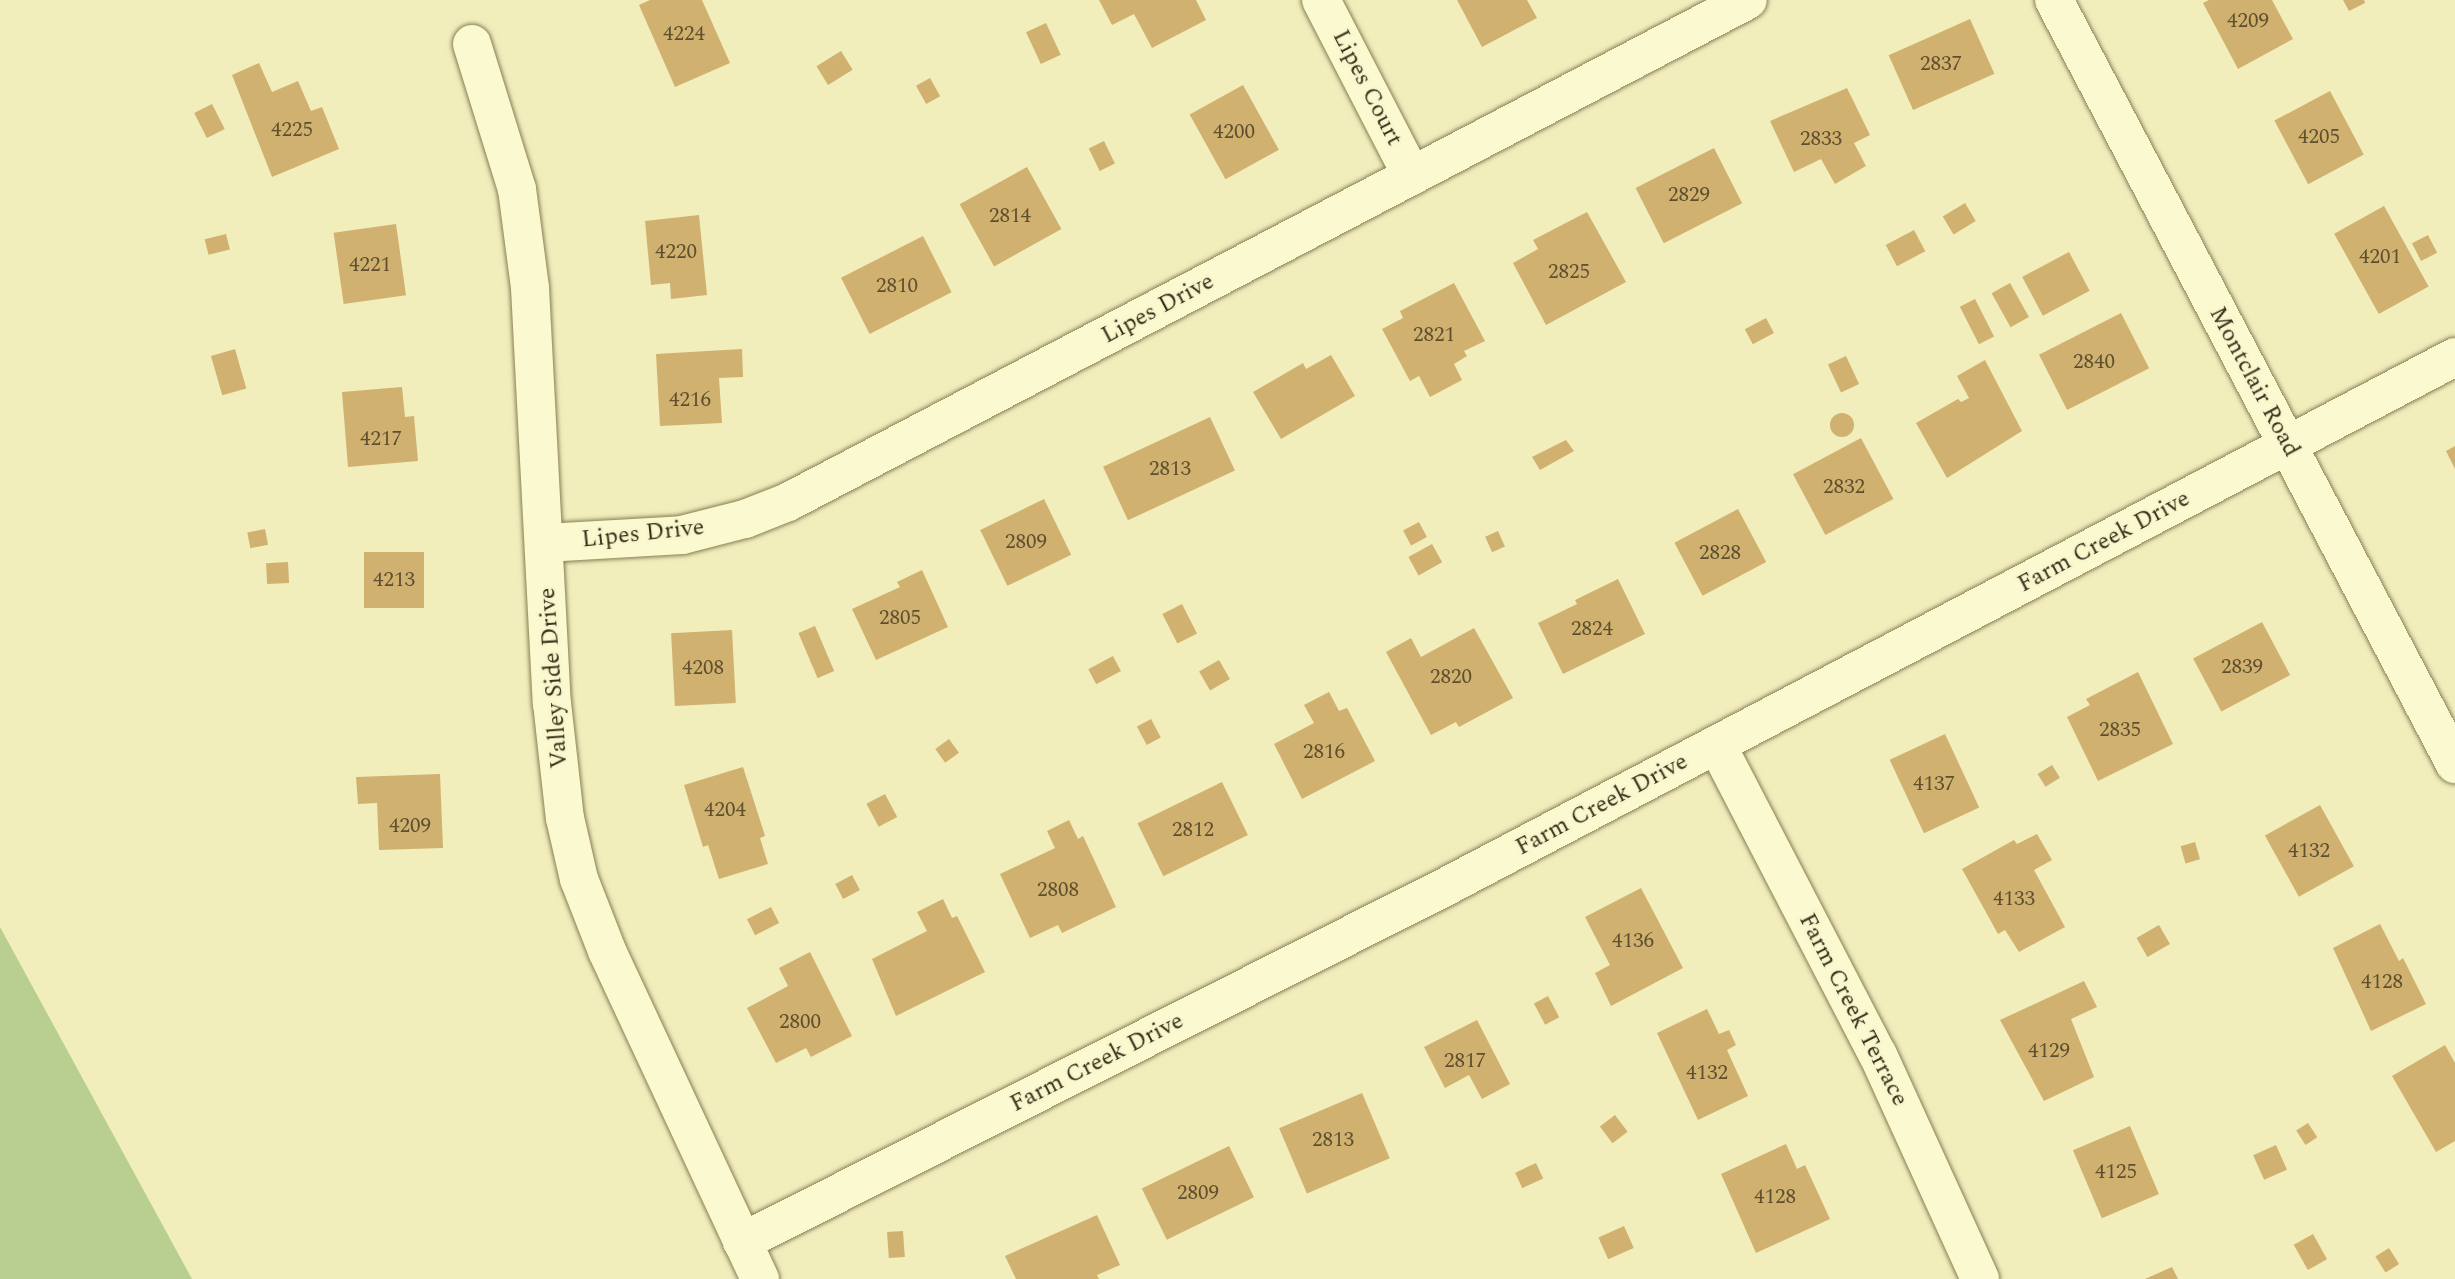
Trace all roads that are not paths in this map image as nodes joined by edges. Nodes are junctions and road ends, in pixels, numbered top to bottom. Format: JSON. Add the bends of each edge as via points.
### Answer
{"nodes":[{"id":1,"x":1321,"y":0,"type":"edge"},
{"id":2,"x":1748,"y":0,"type":"edge"},
{"id":3,"x":2053,"y":0,"type":"edge"},
{"id":4,"x":472,"y":44,"type":"dead end"},
{"id":5,"x":1412,"y":176,"type":"junction"},
{"id":6,"x":2455,"y":357,"type":"edge"},
{"id":7,"x":2287,"y":445,"type":"junction"},
{"id":8,"x":545,"y":543,"type":"junction"},
{"id":9,"x":1717,"y":745,"type":"junction"},
{"id":10,"x":2455,"y":764,"type":"edge"},
{"id":11,"x":742,"y":1242,"type":"junction"},
{"id":12,"x":760,"y":1279,"type":"edge"},
{"id":13,"x":1980,"y":1279,"type":"edge"}],
"edges":[{"from":1,"to":5,"type":"street","name":"Lipes Court"},
{"from":2,"to":5,"type":"street","name":"Lipes Drive"},
{"from":3,"to":7,"type":"street","name":"Montclair Road"},
{"from":4,"to":8,"type":"street","name":"Valley Side Drive","via":[[517,189],[530,288]]},
{"from":5,"to":8,"type":"street","name":"Lipes Drive","via":[[788,502],[682,535]]},
{"from":6,"to":7,"type":"street","name":"Farm Creek Drive"},
{"from":7,"to":9,"type":"street","name":"Farm Creek Drive"},
{"from":7,"to":10,"type":"street","name":"Montclair Road"},
{"from":8,"to":11,"type":"street","name":"Valley Side Drive","via":[[552,703],[565,818],[579,878],[607,951]]},
{"from":9,"to":11,"type":"street","name":"Farm Creek Drive"},
{"from":9,"to":13,"type":"street","name":"Farm Creek Terrace","via":[[1878,1055]]},
{"from":11,"to":12,"type":"street","name":"Valley Side Drive"}]}
